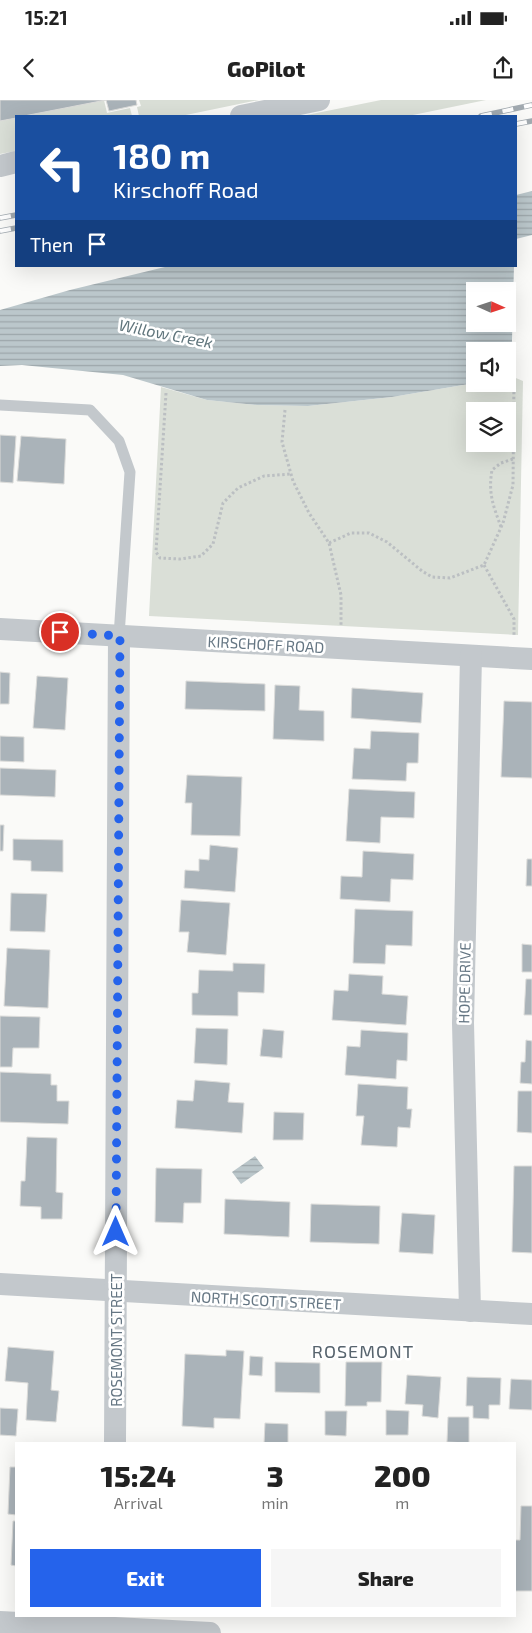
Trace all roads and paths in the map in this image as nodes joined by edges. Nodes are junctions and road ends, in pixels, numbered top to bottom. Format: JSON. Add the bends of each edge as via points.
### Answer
{"nodes":[{"id":1,"x":319,"y":100,"type":"edge"},
{"id":2,"x":246,"y":115,"type":"edge"},
{"id":3,"x":15,"y":162,"type":"edge"},
{"id":4,"x":0,"y":166,"type":"edge"},
{"id":5,"x":514,"y":392,"type":"edge"},
{"id":6,"x":166,"y":394,"type":"dead end"},
{"id":7,"x":0,"y":405,"type":"edge"},
{"id":8,"x":284,"y":410,"type":"dead end"},
{"id":9,"x":513,"y":460,"type":"junction"},
{"id":10,"x":291,"y":474,"type":"junction"},
{"id":11,"x":501,"y":527,"type":"junction"},
{"id":12,"x":330,"y":543,"type":"junction"},
{"id":13,"x":484,"y":564,"type":"junction"},
{"id":14,"x":341,"y":627,"type":"dead end"},
{"id":15,"x":0,"y":629,"type":"edge"},
{"id":16,"x":120,"y":636,"type":"junction"},
{"id":17,"x":514,"y":637,"type":"dead end"},
{"id":18,"x":470,"y":656,"type":"junction"},
{"id":19,"x":532,"y":659,"type":"edge"},
{"id":20,"x":0,"y":1284,"type":"edge"},
{"id":21,"x":116,"y":1292,"type":"junction"},
{"id":22,"x":470,"y":1311,"type":"junction"},
{"id":23,"x":532,"y":1314,"type":"edge"},
{"id":24,"x":115,"y":1442,"type":"edge"},
{"id":25,"x":0,"y":1622,"type":"edge"},
{"id":26,"x":114,"y":1626,"type":"edge"},
{"id":27,"x":210,"y":1633,"type":"edge"}],
"edges":[{"from":1,"to":2,"type":"street"},
{"from":3,"to":4,"type":"street"},
{"from":5,"to":9,"type":"path"},
{"from":6,"to":10,"type":"path","via":[[156,552],[160,558],[201,556],[213,544],[223,503],[238,488],[264,476]]},
{"from":7,"to":16,"type":"lane","via":[[90,410],[119,441],[130,472]]},
{"from":8,"to":10,"type":"path","via":[[282,442]]},
{"from":9,"to":11,"type":"path","via":[[513,485]]},
{"from":9,"to":11,"type":"path","via":[[500,463],[492,470],[491,498]]},
{"from":10,"to":12,"type":"path","via":[[309,512]]},
{"from":11,"to":13,"type":"path"},
{"from":12,"to":13,"type":"path","via":[[351,533],[369,534],[387,542],[432,577],[450,578]]},
{"from":12,"to":14,"type":"path","via":[[341,595]]},
{"from":13,"to":17,"type":"path","via":[[514,619]]},
{"from":15,"to":16,"type":"street","name":"KIRSCHOFF ROAD"},
{"from":16,"to":18,"type":"street","name":"KIRSCHOFF ROAD"},
{"from":16,"to":21,"type":"street","name":"ROSEMONT STREET"},
{"from":18,"to":19,"type":"street","name":"KIRSCHOFF ROAD"},
{"from":18,"to":22,"type":"street","name":"HOPE DRIVE","via":[[464,1023]]},
{"from":20,"to":21,"type":"street","name":"NORTH SCOTT STREET"},
{"from":21,"to":22,"type":"street","name":"NORTH SCOTT STREET"},
{"from":21,"to":24,"type":"street","name":"ROSEMONT STREET"},
{"from":22,"to":23,"type":"street","name":"NORTH SCOTT STREET"},
{"from":25,"to":26,"type":"street"},
{"from":26,"to":27,"type":"street"}]}
